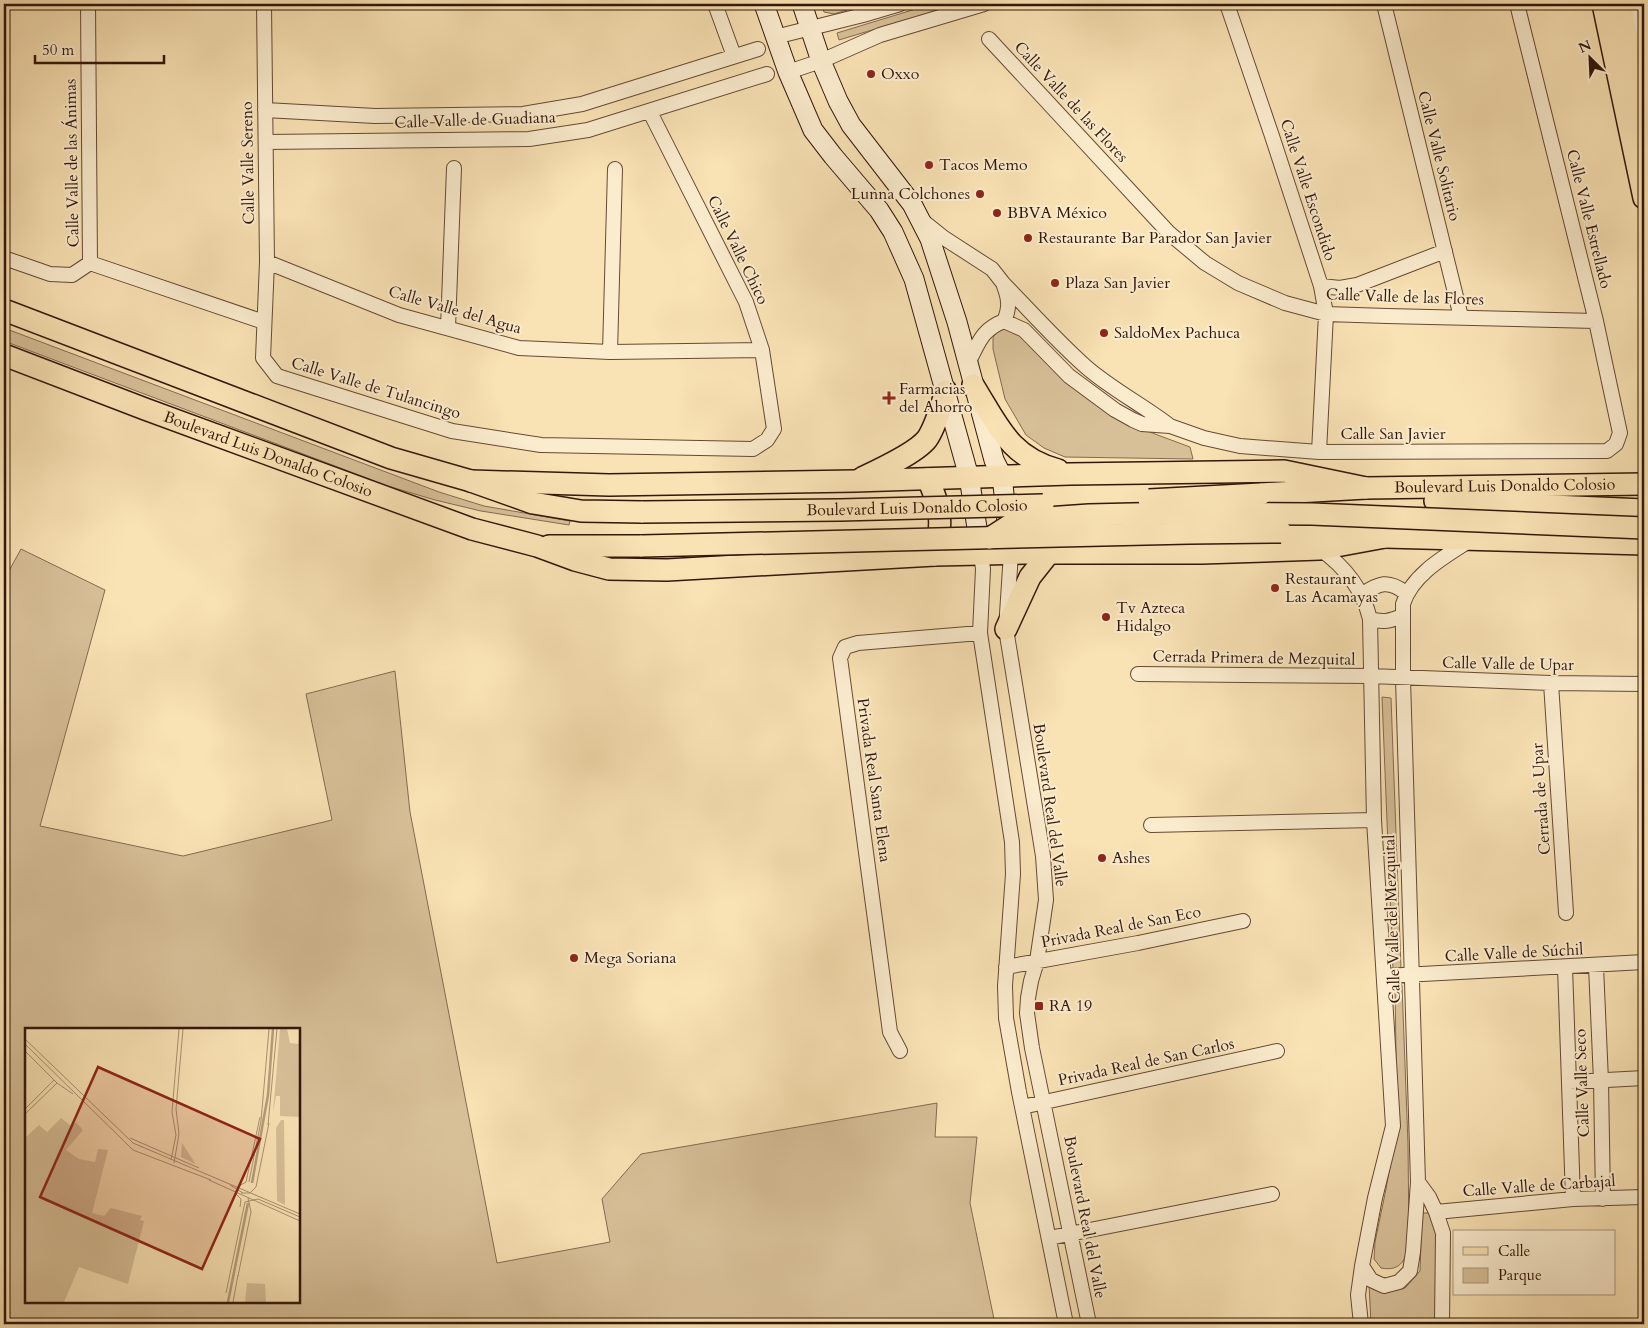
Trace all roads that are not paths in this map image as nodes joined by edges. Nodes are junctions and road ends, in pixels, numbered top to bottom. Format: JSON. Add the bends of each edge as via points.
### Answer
{"nodes":[{"id":1,"x":88,"y":4,"type":"edge"},
{"id":2,"x":264,"y":4,"type":"edge"},
{"id":3,"x":715,"y":4,"type":"edge"},
{"id":4,"x":764,"y":4,"type":"edge"},
{"id":5,"x":802,"y":4,"type":"edge"},
{"id":6,"x":900,"y":4,"type":"edge"},
{"id":7,"x":984,"y":4,"type":"edge"},
{"id":8,"x":1227,"y":4,"type":"edge"},
{"id":9,"x":1384,"y":4,"type":"edge"},
{"id":10,"x":1517,"y":4,"type":"edge"},
{"id":11,"x":1603,"y":4,"type":"edge"},
{"id":12,"x":1620,"y":4,"type":"edge"},
{"id":13,"x":1634,"y":4,"type":"edge"},
{"id":14,"x":861,"y":10,"type":"edge"},
{"id":15,"x":810,"y":28,"type":"junction"},
{"id":16,"x":776,"y":37,"type":"junction"},
{"id":17,"x":989,"y":39,"type":"dead end"},
{"id":18,"x":758,"y":49,"type":"dead end"},
{"id":19,"x":1644,"y":53,"type":"edge"},
{"id":20,"x":734,"y":56,"type":"junction"},
{"id":21,"x":821,"y":61,"type":"junction"},
{"id":22,"x":788,"y":72,"type":"junction"},
{"id":23,"x":768,"y":74,"type":"dead end"},
{"id":24,"x":265,"y":110,"type":"junction"},
{"id":25,"x":650,"y":112,"type":"junction"},
{"id":26,"x":1644,"y":118,"type":"edge"},
{"id":27,"x":266,"y":142,"type":"junction"},
{"id":28,"x":454,"y":168,"type":"dead end"},
{"id":29,"x":615,"y":169,"type":"dead end"},
{"id":30,"x":1644,"y":198,"type":"edge"},
{"id":31,"x":921,"y":220,"type":"junction"},
{"id":32,"x":1445,"y":251,"type":"junction"},
{"id":33,"x":4,"y":258,"type":"edge"},
{"id":34,"x":267,"y":262,"type":"junction"},
{"id":35,"x":90,"y":263,"type":"junction"},
{"id":36,"x":1003,"y":283,"type":"junction"},
{"id":37,"x":1321,"y":286,"type":"junction"},
{"id":38,"x":4,"y":310,"type":"edge"},
{"id":39,"x":1326,"y":314,"type":"junction"},
{"id":40,"x":1461,"y":317,"type":"junction"},
{"id":41,"x":1004,"y":321,"type":"junction"},
{"id":42,"x":1596,"y":321,"type":"junction"},
{"id":43,"x":264,"y":322,"type":"junction"},
{"id":44,"x":448,"y":328,"type":"junction"},
{"id":45,"x":762,"y":350,"type":"junction"},
{"id":46,"x":610,"y":352,"type":"junction"},
{"id":47,"x":4,"y":355,"type":"edge"},
{"id":48,"x":968,"y":364,"type":"junction"},
{"id":49,"x":1086,"y":367,"type":"junction"},
{"id":50,"x":1076,"y":381,"type":"junction"},
{"id":51,"x":973,"y":385,"type":"junction"},
{"id":52,"x":946,"y":391,"type":"junction"},
{"id":53,"x":1125,"y":396,"type":"junction"},
{"id":54,"x":1115,"y":410,"type":"junction"},
{"id":55,"x":1170,"y":426,"type":"junction"},
{"id":56,"x":767,"y":440,"type":"joint"},
{"id":57,"x":1616,"y":444,"type":"joint"},
{"id":58,"x":1319,"y":452,"type":"junction"},
{"id":59,"x":1070,"y":474,"type":"junction"},
{"id":60,"x":1048,"y":475,"type":"junction"},
{"id":61,"x":1644,"y":475,"type":"edge"},
{"id":62,"x":1002,"y":476,"type":"junction"},
{"id":63,"x":969,"y":478,"type":"junction"},
{"id":64,"x":928,"y":479,"type":"junction"},
{"id":65,"x":471,"y":481,"type":"junction"},
{"id":66,"x":855,"y":481,"type":"junction"},
{"id":67,"x":1614,"y":484,"type":"junction"},
{"id":68,"x":1644,"y":484,"type":"edge"},
{"id":69,"x":1366,"y":488,"type":"junction"},
{"id":70,"x":1394,"y":488,"type":"junction"},
{"id":71,"x":1644,"y":510,"type":"edge"},
{"id":72,"x":1644,"y":528,"type":"edge"},
{"id":73,"x":1385,"y":537,"type":"junction"},
{"id":74,"x":1474,"y":538,"type":"junction"},
{"id":75,"x":1634,"y":544,"type":"edge"},
{"id":76,"x":536,"y":546,"type":"junction"},
{"id":77,"x":986,"y":546,"type":"junction"},
{"id":78,"x":1320,"y":549,"type":"junction"},
{"id":79,"x":1644,"y":550,"type":"edge"},
{"id":80,"x":1011,"y":553,"type":"junction"},
{"id":81,"x":1052,"y":553,"type":"junction"},
{"id":82,"x":935,"y":555,"type":"junction"},
{"id":83,"x":1406,"y":593,"type":"junction"},
{"id":84,"x":1361,"y":594,"type":"junction"},
{"id":85,"x":1402,"y":616,"type":"junction"},
{"id":86,"x":1370,"y":619,"type":"junction"},
{"id":87,"x":1006,"y":629,"type":"junction"},
{"id":88,"x":980,"y":633,"type":"junction"},
{"id":89,"x":1138,"y":674,"type":"dead end"},
{"id":90,"x":1370,"y":676,"type":"junction"},
{"id":91,"x":1403,"y":679,"type":"junction"},
{"id":92,"x":1551,"y":683,"type":"junction"},
{"id":93,"x":1644,"y":684,"type":"edge"},
{"id":94,"x":1374,"y":820,"type":"junction"},
{"id":95,"x":1151,"y":825,"type":"dead end"},
{"id":96,"x":1566,"y":913,"type":"dead end"},
{"id":97,"x":1243,"y":921,"type":"dead end"},
{"id":98,"x":1037,"y":961,"type":"junction"},
{"id":99,"x":1644,"y":962,"type":"edge"},
{"id":100,"x":1596,"y":966,"type":"junction"},
{"id":101,"x":1006,"y":967,"type":"junction"},
{"id":102,"x":1565,"y":968,"type":"junction"},
{"id":103,"x":1385,"y":976,"type":"junction"},
{"id":104,"x":1412,"y":976,"type":"junction"},
{"id":105,"x":1027,"y":1014,"type":"junction"},
{"id":106,"x":1006,"y":1018,"type":"junction"},
{"id":107,"x":900,"y":1051,"type":"dead end"},
{"id":108,"x":1277,"y":1052,"type":"dead end"},
{"id":109,"x":1644,"y":1078,"type":"edge"},
{"id":110,"x":1601,"y":1081,"type":"junction"},
{"id":111,"x":1569,"y":1082,"type":"junction"},
{"id":112,"x":1044,"y":1102,"type":"junction"},
{"id":113,"x":1022,"y":1107,"type":"junction"},
{"id":114,"x":1418,"y":1182,"type":"junction"},
{"id":115,"x":1272,"y":1194,"type":"dead end"},
{"id":116,"x":1644,"y":1196,"type":"edge"},
{"id":117,"x":1573,"y":1199,"type":"junction"},
{"id":118,"x":1603,"y":1199,"type":"junction"},
{"id":119,"x":1436,"y":1212,"type":"junction"},
{"id":120,"x":1071,"y":1234,"type":"junction"},
{"id":121,"x":1049,"y":1238,"type":"junction"},
{"id":122,"x":1362,"y":1266,"type":"junction"},
{"id":123,"x":1066,"y":1324,"type":"edge"},
{"id":124,"x":1089,"y":1324,"type":"edge"},
{"id":125,"x":1361,"y":1324,"type":"edge"},
{"id":126,"x":1442,"y":1324,"type":"edge"}],
"edges":[{"from":1,"to":35,"type":"street","name":"Calle Valle de las Ánimas"},
{"from":2,"to":24,"type":"street","name":"Calle Valle Sereno"},
{"from":3,"to":20,"type":"street"},
{"from":4,"to":16,"type":"main road"},
{"from":5,"to":15,"type":"main road"},
{"from":6,"to":14,"type":"street"},
{"from":7,"to":21,"type":"street","via":[[880,35]]},
{"from":8,"to":37,"type":"street","name":"Calle Valle Escondido"},
{"from":9,"to":32,"type":"street","name":"Calle Valle Solitario"},
{"from":10,"to":42,"type":"street","name":"Calle Valle Estrellado"},
{"from":11,"to":30,"type":"main road"},
{"from":12,"to":26,"type":"main road"},
{"from":13,"to":19,"type":"main road"},
{"from":14,"to":15,"type":"street"},
{"from":15,"to":16,"type":"street"},
{"from":15,"to":21,"type":"main road"},
{"from":16,"to":22,"type":"main road"},
{"from":17,"to":39,"type":"street","name":"Calle Valle de las Flores","via":[[1169,233],[1204,262],[1238,283]]},
{"from":18,"to":20,"type":"street","name":"Calle Valle de Guadiana"},
{"from":20,"to":24,"type":"street","name":"Calle Valle de Guadiana","via":[[582,104],[523,114],[375,116]]},
{"from":21,"to":22,"type":"street"},
{"from":21,"to":31,"type":"main road","via":[[851,125],[901,188]]},
{"from":22,"to":52,"type":"main road","via":[[813,130],[879,210],[893,232],[914,279]]},
{"from":23,"to":25,"type":"street","name":"Calle Valle de Guadiana"},
{"from":24,"to":27,"type":"street","name":"Calle Valle Sereno"},
{"from":25,"to":27,"type":"street","name":"Calle Valle de Guadiana","via":[[588,130],[528,139]]},
{"from":25,"to":45,"type":"street","name":"Calle Valle Chico","via":[[746,302]]},
{"from":27,"to":34,"type":"street","name":"Calle Valle Sereno"},
{"from":28,"to":44,"type":"street"},
{"from":29,"to":46,"type":"street"},
{"from":31,"to":36,"type":"street","name":"Calle San Javier","via":[[992,269]]},
{"from":31,"to":48,"type":"main road","via":[[938,259]]},
{"from":32,"to":37,"type":"street","name":"Calle Valle de las Flores","via":[[1357,285],[1340,288]]},
{"from":32,"to":40,"type":"street","name":"Calle Valle Solitario"},
{"from":33,"to":35,"type":"street","via":[[50,274],[72,275]]},
{"from":34,"to":43,"type":"street","name":"Calle Valle Sereno"},
{"from":34,"to":44,"type":"street","name":"Calle Valle del Agua","via":[[399,315]]},
{"from":35,"to":43,"type":"street"},
{"from":36,"to":41,"type":"street","via":[[1009,304]]},
{"from":36,"to":49,"type":"street","name":"Calle San Javier"},
{"from":37,"to":39,"type":"street","name":"Calle Valle Escondido"},
{"from":38,"to":65,"type":"main road","name":"Boulevard Luis Donaldo Colosio","via":[[391,458]]},
{"from":39,"to":40,"type":"street","name":"Calle Valle de las Flores"},
{"from":39,"to":58,"type":"street","name":"Calle Valle Escondido"},
{"from":40,"to":42,"type":"street","name":"Calle Valle de las Flores"},
{"from":41,"to":48,"type":"street","via":[[983,334]]},
{"from":41,"to":50,"type":"street","name":"Calle San Javier","via":[[1024,330]]},
{"from":42,"to":57,"type":"street","name":"Calle Valle Estrellado","via":[[1620,433]]},
{"from":43,"to":56,"type":"street","name":"Calle Valle de Tulancingo","via":[[263,358],[277,376],[452,431],[542,445],[753,449]]},
{"from":44,"to":46,"type":"street","name":"Calle Valle del Agua","via":[[519,348]]},
{"from":45,"to":46,"type":"street","name":"Calle Valle del Agua"},
{"from":45,"to":56,"type":"street","name":"Calle Valle Chico","via":[[774,430]]},
{"from":47,"to":76,"type":"main road","name":"Boulevard Luis Donaldo Colosio","via":[[472,528]]},
{"from":48,"to":51,"type":"main road"},
{"from":49,"to":50,"type":"street"},
{"from":49,"to":53,"type":"street","name":"Calle San Javier"},
{"from":50,"to":54,"type":"street","name":"Calle San Javier"},
{"from":51,"to":59,"type":"main road","via":[[1012,446],[1042,466]]},
{"from":51,"to":62,"type":"main road","via":[[994,460]]},
{"from":52,"to":63,"type":"main road"},
{"from":52,"to":66,"type":"main road","via":[[926,439],[895,461]]},
{"from":53,"to":54,"type":"street"},
{"from":53,"to":55,"type":"street","name":"Calle San Javier"},
{"from":54,"to":55,"type":"street","name":"Calle San Javier","via":[[1142,424]]},
{"from":55,"to":58,"type":"street","name":"Calle San Javier","via":[[1240,446]]},
{"from":57,"to":58,"type":"street","name":"Calle San Javier","via":[[1607,451]]},
{"from":59,"to":60,"type":"main road","name":"Boulevard Luis Donaldo Colosio"},
{"from":59,"to":69,"type":"main road","name":"Boulevard Luis Donaldo Colosio","via":[[1284,472]]},
{"from":60,"to":62,"type":"main road","name":"Boulevard Luis Donaldo Colosio"},
{"from":60,"to":81,"type":"main road","via":[[1040,513]]},
{"from":61,"to":67,"type":"main road"},
{"from":62,"to":63,"type":"main road","name":"Boulevard Luis Donaldo Colosio"},
{"from":62,"to":80,"type":"main road"},
{"from":63,"to":64,"type":"main road","name":"Boulevard Luis Donaldo Colosio"},
{"from":63,"to":77,"type":"main road"},
{"from":64,"to":66,"type":"main road","name":"Boulevard Luis Donaldo Colosio"},
{"from":64,"to":82,"type":"main road","via":[[940,516],[940,536]]},
{"from":65,"to":66,"type":"main road","name":"Boulevard Luis Donaldo Colosio","via":[[609,485]]},
{"from":65,"to":69,"type":"main road","name":"Boulevard Luis Donaldo Colosio","bridge":true,"via":[[533,503],[581,511],[643,512],[1067,504]]},
{"from":67,"to":68,"type":"main road","name":"Boulevard Luis Donaldo Colosio"},
{"from":67,"to":70,"type":"main road","name":"Boulevard Luis Donaldo Colosio"},
{"from":69,"to":70,"type":"main road","name":"Boulevard Luis Donaldo Colosio"},
{"from":70,"to":71,"type":"main road","via":[[1413,500]]},
{"from":72,"to":77,"type":"main road","bridge":true,"via":[[1321,514],[1089,515],[1018,520]]},
{"from":73,"to":74,"type":"main road","name":"Boulevard Luis Donaldo Colosio"},
{"from":73,"to":77,"type":"main road","name":"Boulevard Luis Donaldo Colosio","bridge":true,"via":[[1189,532]]},
{"from":73,"to":78,"type":"main road","name":"Boulevard Luis Donaldo Colosio"},
{"from":74,"to":75,"type":"main road","name":"Boulevard Luis Donaldo Colosio"},
{"from":74,"to":83,"type":"street","via":[[1431,566]]},
{"from":75,"to":79,"type":"main road","name":"Boulevard Luis Donaldo Colosio"},
{"from":76,"to":77,"type":"main road","name":"Boulevard Luis Donaldo Colosio","bridge":true},
{"from":76,"to":82,"type":"main road","name":"Boulevard Luis Donaldo Colosio","via":[[609,569],[628,570]]},
{"from":77,"to":80,"type":"main road","name":"Boulevard Luis Donaldo Colosio"},
{"from":77,"to":82,"type":"main road","name":"Boulevard Luis Donaldo Colosio"},
{"from":77,"to":88,"type":"street"},
{"from":78,"to":81,"type":"main road","name":"Boulevard Luis Donaldo Colosio"},
{"from":78,"to":84,"type":"street","name":"Calle Valle del Mezquital","via":[[1346,572]]},
{"from":80,"to":81,"type":"main road","name":"Boulevard Luis Donaldo Colosio"},
{"from":80,"to":87,"type":"street","name":"Boulevard Real del Valle"},
{"from":81,"to":87,"type":"main road","via":[[1030,577]]},
{"from":83,"to":84,"type":"street","via":[[1387,584]]},
{"from":83,"to":85,"type":"street","name":"Calle Valle del Mezquital"},
{"from":84,"to":86,"type":"street","name":"Calle Valle del Mezquital"},
{"from":85,"to":86,"type":"street","via":[[1391,621]]},
{"from":85,"to":91,"type":"street","name":"Calle Valle del Mezquital"},
{"from":86,"to":90,"type":"street","name":"Calle Valle del Mezquital"},
{"from":87,"to":98,"type":"street","name":"Boulevard Real del Valle","via":[[1043,856],[1046,900]]},
{"from":88,"to":101,"type":"street","via":[[1012,842]]},
{"from":88,"to":107,"type":"street","name":"Privada Real Santa Elena","via":[[858,642],[845,647],[840,658],[890,1032]]},
{"from":89,"to":90,"type":"street","name":"Cerrada Primera de Mezquital"},
{"from":90,"to":91,"type":"street","name":"Calle Valle de Upar"},
{"from":90,"to":94,"type":"street","name":"Calle Valle del Mezquital"},
{"from":91,"to":92,"type":"street","name":"Calle Valle de Upar"},
{"from":91,"to":104,"type":"street","name":"Calle Valle del Mezquital"},
{"from":92,"to":93,"type":"street","name":"Calle Valle de Upar"},
{"from":92,"to":96,"type":"street","name":"Cerrada de Upar"},
{"from":94,"to":95,"type":"street"},
{"from":94,"to":103,"type":"street","name":"Calle Valle del Mezquital"},
{"from":97,"to":98,"type":"street","name":"Privada Real de San Eco"},
{"from":98,"to":101,"type":"street","name":"Privada Real de San Eco"},
{"from":98,"to":105,"type":"street","name":"Boulevard Real del Valle"},
{"from":99,"to":100,"type":"street","name":"Calle Valle de Súchil"},
{"from":100,"to":102,"type":"street","name":"Calle Valle de Súchil"},
{"from":100,"to":110,"type":"street","name":"Calle Valle Seco"},
{"from":101,"to":106,"type":"street"},
{"from":102,"to":104,"type":"street","name":"Calle Valle de Súchil"},
{"from":102,"to":111,"type":"street","name":"Calle Valle Seco"},
{"from":103,"to":104,"type":"street","name":"Calle Valle de Súchil"},
{"from":103,"to":122,"type":"street","name":"Calle Valle del Mezquital","via":[[1393,1126]]},
{"from":104,"to":114,"type":"street","name":"Calle Valle del Mezquital"},
{"from":105,"to":106,"type":"street"},
{"from":105,"to":112,"type":"street","name":"Boulevard Real del Valle"},
{"from":106,"to":113,"type":"street"},
{"from":108,"to":112,"type":"street","name":"Privada Real de San Carlos"},
{"from":109,"to":110,"type":"street"},
{"from":110,"to":111,"type":"street"},
{"from":110,"to":118,"type":"street","name":"Calle Valle Seco"},
{"from":111,"to":117,"type":"street","name":"Calle Valle Seco"},
{"from":112,"to":113,"type":"street","name":"Privada Real de San Carlos"},
{"from":112,"to":120,"type":"street","name":"Boulevard Real del Valle"},
{"from":113,"to":121,"type":"street"},
{"from":114,"to":119,"type":"street","via":[[1430,1197]]},
{"from":114,"to":122,"type":"street","name":"Calle Valle del Mezquital","via":[[1410,1271],[1399,1282],[1384,1286],[1371,1280]]},
{"from":115,"to":120,"type":"street"},
{"from":116,"to":118,"type":"street","name":"Calle Valle de Carbajal"},
{"from":117,"to":118,"type":"street","name":"Calle Valle de Carbajal"},
{"from":117,"to":119,"type":"street","name":"Calle Valle de Carbajal"},
{"from":119,"to":126,"type":"street","via":[[1443,1233]]},
{"from":120,"to":121,"type":"street"},
{"from":120,"to":124,"type":"street","name":"Boulevard Real del Valle"},
{"from":121,"to":123,"type":"street"},
{"from":122,"to":125,"type":"street","name":"Calle Valle del Mezquital","via":[[1358,1295]]}]}
